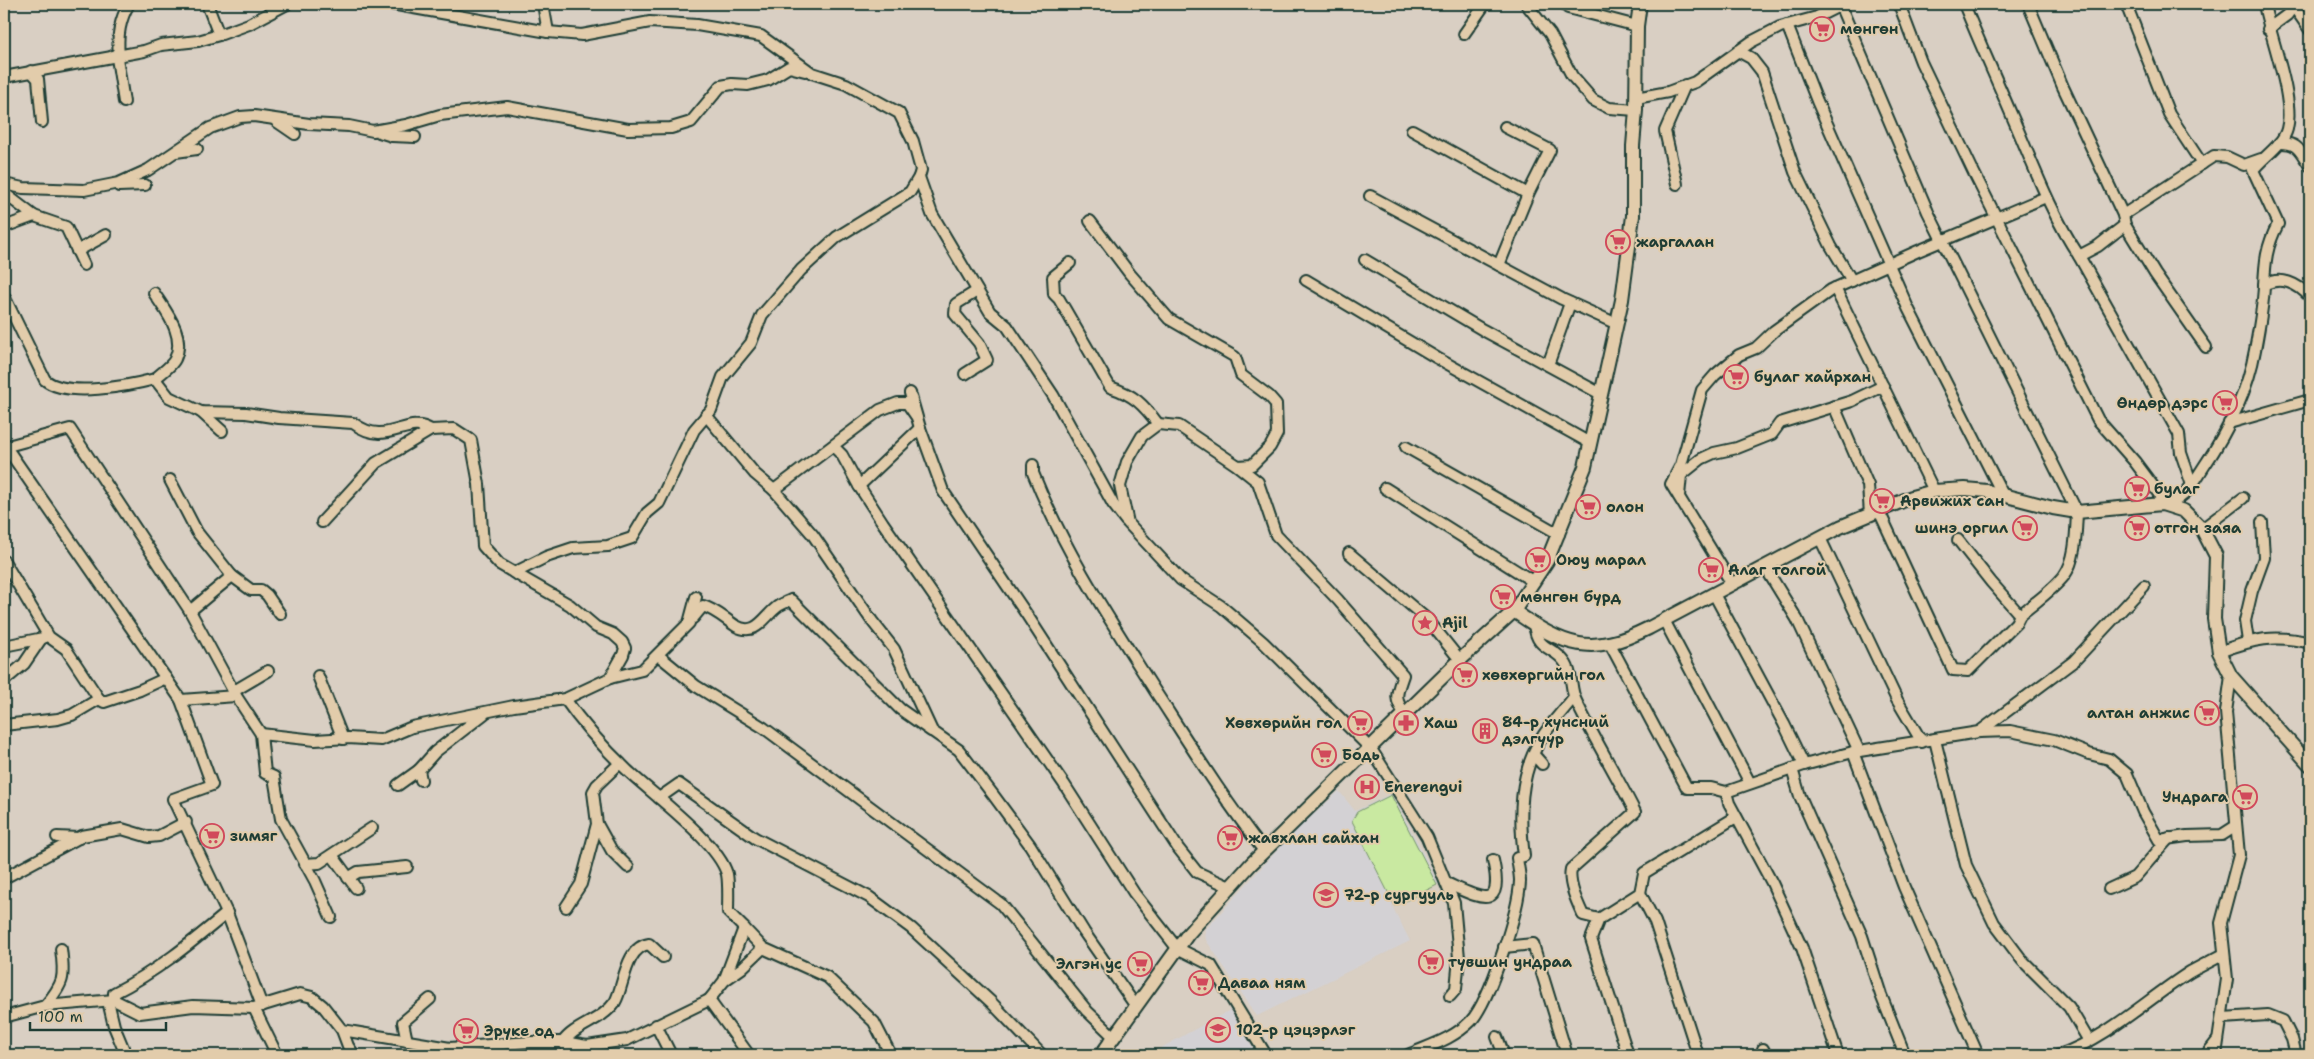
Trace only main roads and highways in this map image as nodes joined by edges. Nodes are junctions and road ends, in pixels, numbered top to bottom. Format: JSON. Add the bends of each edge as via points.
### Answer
{"nodes":[{"id":1,"x":1640,"y":4,"type":"edge"},
{"id":2,"x":1514,"y":611,"type":"junction"},
{"id":3,"x":2310,"y":765,"type":"edge"},
{"id":4,"x":1101,"y":1055,"type":"edge"}],
"edges":[{"from":1,"to":2,"type":"main road","via":[[1636,26],[1636,104],[1632,146],[1633,216],[1622,300],[1585,467],[1559,534],[1534,582]]},
{"from":2,"to":3,"type":"main road","via":[[1549,634],[1593,646],[1610,644],[1627,639],[1820,538],[1912,497],[1934,491],[2003,494],[2077,512],[2162,504],[2184,511],[2202,529],[2216,556],[2214,619],[2219,652],[2230,676]]},
{"from":2,"to":4,"type":"main road","via":[[1230,887],[1177,948]]}]}
